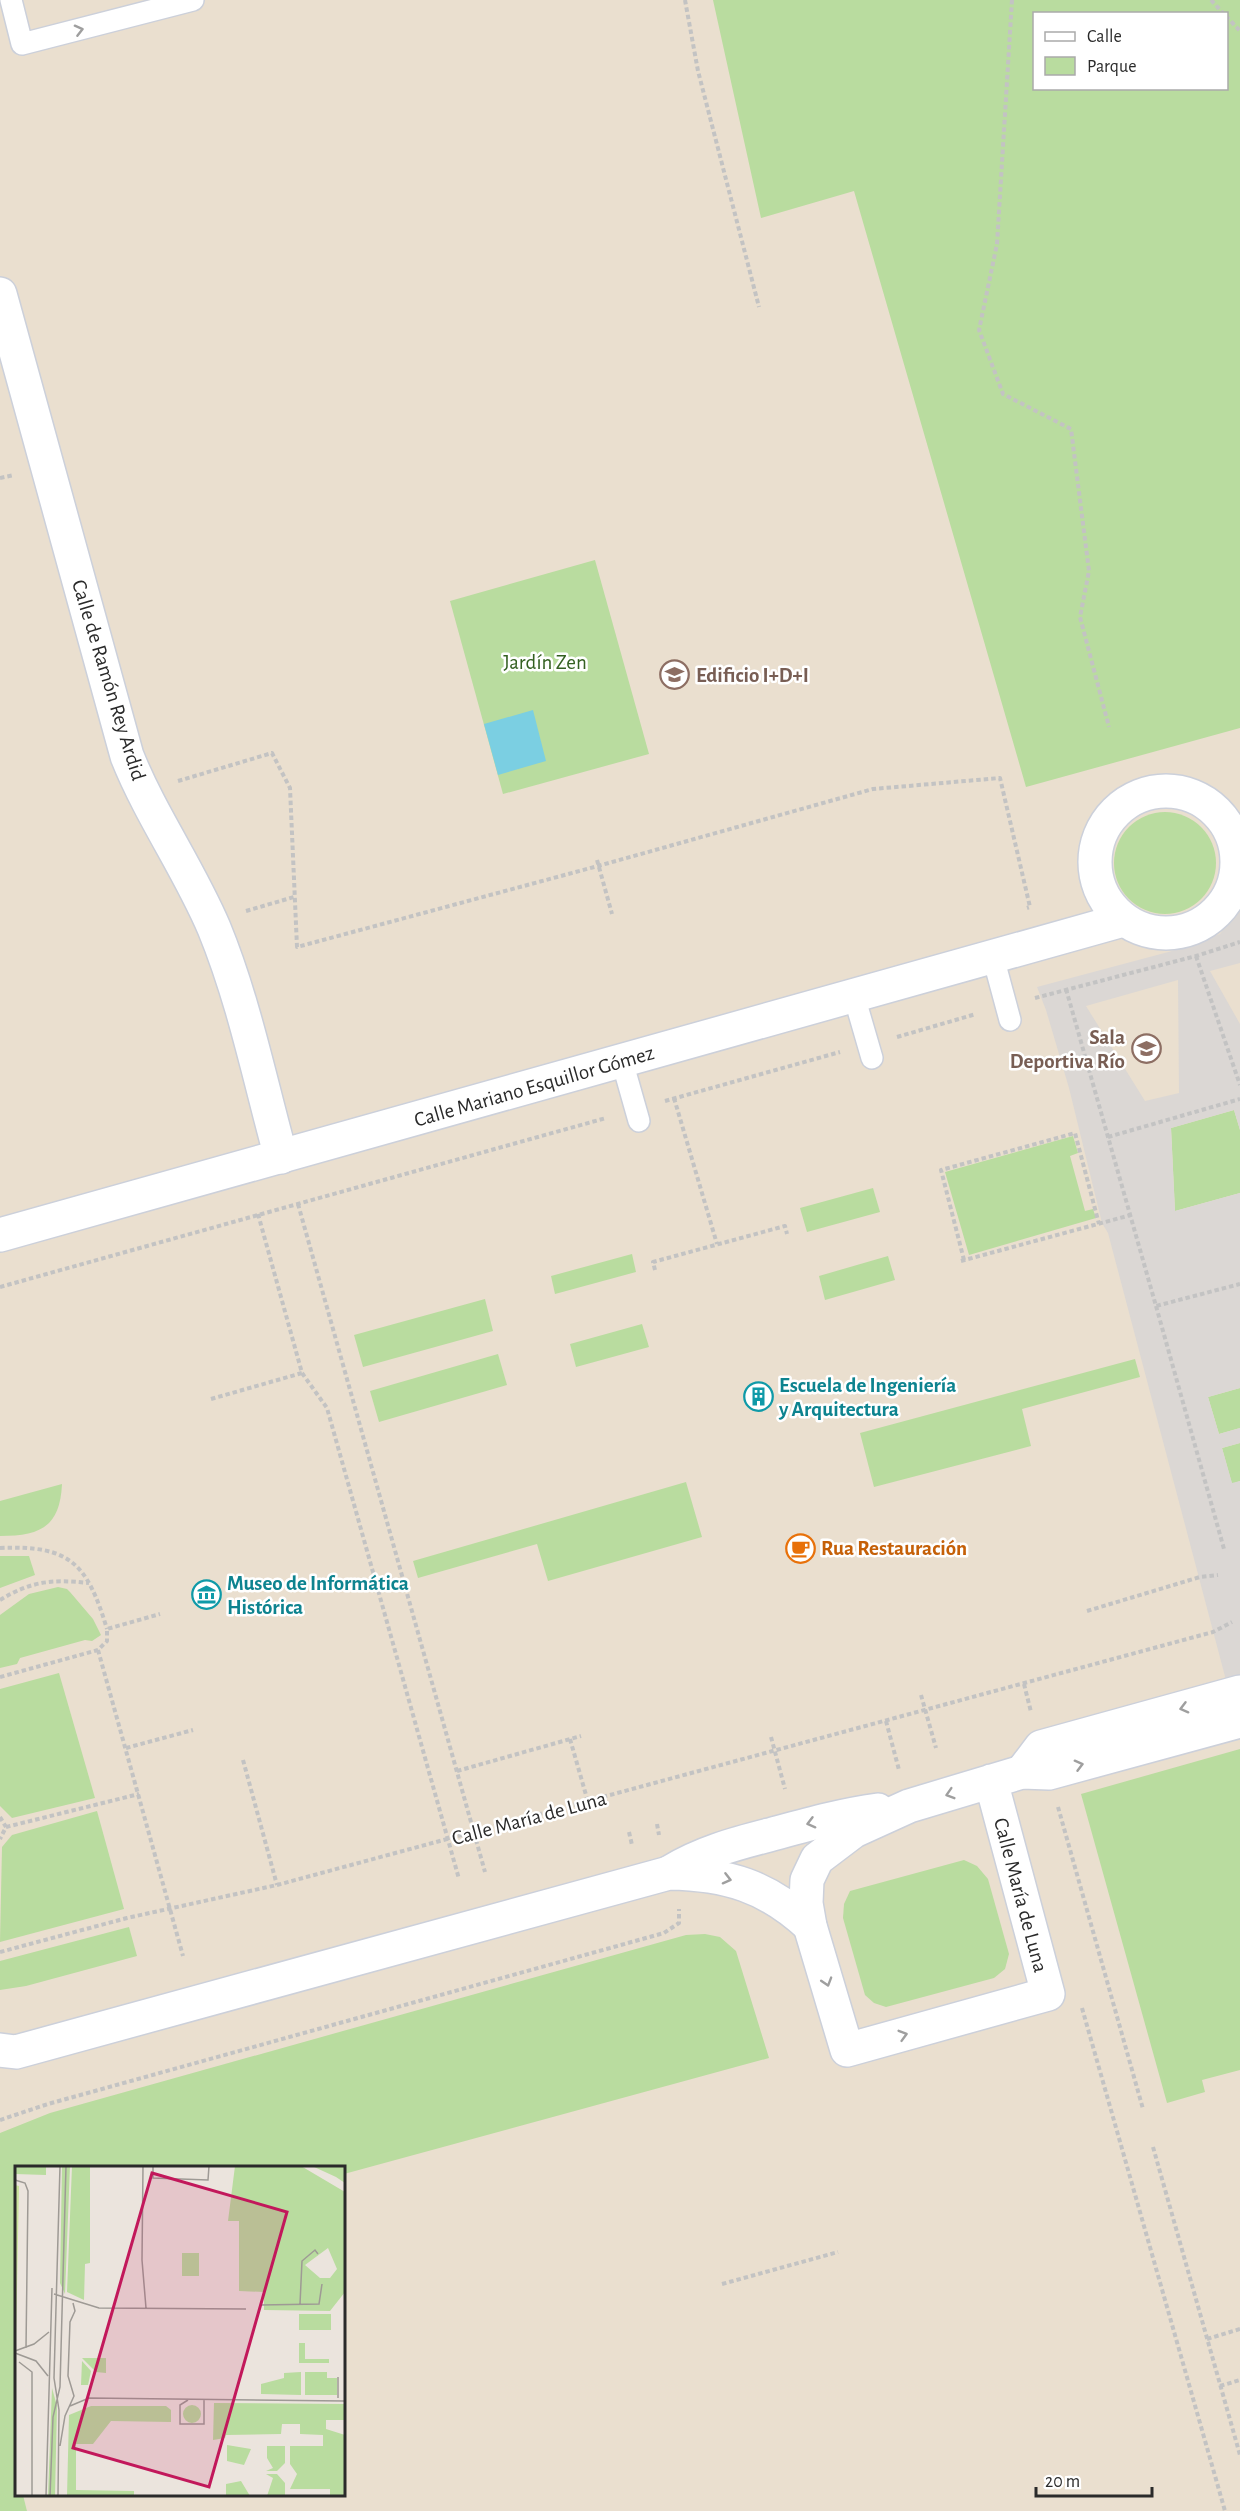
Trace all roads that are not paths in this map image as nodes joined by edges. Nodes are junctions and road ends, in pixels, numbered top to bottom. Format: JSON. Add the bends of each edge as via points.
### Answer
{"nodes":[{"id":1,"x":11,"y":0,"type":"edge"},
{"id":2,"x":193,"y":0,"type":"edge"},
{"id":3,"x":0,"y":294,"type":"edge"},
{"id":4,"x":1239,"y":852,"type":"edge"},
{"id":5,"x":1101,"y":894,"type":"junction"},
{"id":6,"x":1123,"y":920,"type":"junction"},
{"id":7,"x":1068,"y":936,"type":"junction"},
{"id":8,"x":993,"y":957,"type":"junction"},
{"id":9,"x":854,"y":996,"type":"junction"},
{"id":10,"x":1010,"y":1020,"type":"dead end"},
{"id":11,"x":872,"y":1058,"type":"dead end"},
{"id":12,"x":622,"y":1061,"type":"junction"},
{"id":13,"x":639,"y":1121,"type":"dead end"},
{"id":14,"x":281,"y":1157,"type":"junction"},
{"id":15,"x":0,"y":1236,"type":"edge"},
{"id":16,"x":1240,"y":1692,"type":"edge"},
{"id":17,"x":1240,"y":1720,"type":"edge"},
{"id":18,"x":1022,"y":1772,"type":"junction"},
{"id":19,"x":991,"y":1781,"type":"junction"},
{"id":20,"x":909,"y":1806,"type":"junction"},
{"id":21,"x":669,"y":1873,"type":"junction"},
{"id":22,"x":810,"y":1926,"type":"junction"},
{"id":23,"x":5,"y":2056,"type":"edge"}],
"edges":[{"from":1,"to":2,"type":"lane","one_way":true,"via":[[22,44]]},
{"from":3,"to":14,"type":"street","name":"Calle de Ramón Rey Ardid","via":[[127,756],[215,931]]},
{"from":4,"to":5,"type":"street","via":[[1230,828],[1215,809],[1194,796],[1170,790],[1145,793],[1123,804],[1106,822],[1096,845],[1094,869]]},
{"from":4,"to":6,"type":"street","via":[[1237,876],[1228,899],[1213,917],[1192,929],[1168,934],[1145,931]]},
{"from":5,"to":6,"type":"street"},
{"from":5,"to":7,"type":"street","name":"Calle Mariano Esquillor Gómez","via":[[1088,917]]},
{"from":6,"to":7,"type":"street","name":"Calle Mariano Esquillor Gómez"},
{"from":7,"to":8,"type":"street","name":"Calle Mariano Esquillor Gómez"},
{"from":8,"to":9,"type":"street","name":"Calle Mariano Esquillor Gómez"},
{"from":8,"to":10,"type":"lane"},
{"from":9,"to":11,"type":"lane"},
{"from":9,"to":12,"type":"street","name":"Calle Mariano Esquillor Gómez"},
{"from":12,"to":13,"type":"lane"},
{"from":12,"to":14,"type":"street","name":"Calle Mariano Esquillor Gómez"},
{"from":14,"to":15,"type":"street","name":"Calle Mariano Esquillor Gómez"},
{"from":16,"to":18,"type":"street","one_way":true,"via":[[1041,1747]]},
{"from":18,"to":17,"type":"street","name":"Calle María de Luna","one_way":true,"via":[[1049,1773]]},
{"from":18,"to":19,"type":"street","name":"Calle María de Luna"},
{"from":19,"to":20,"type":"street","name":"Calle María de Luna","one_way":true},
{"from":22,"to":19,"type":"street","name":"Calle María de Luna","one_way":true,"via":[[847,2050],[1048,1994]]},
{"from":20,"to":21,"type":"street","name":"Calle María de Luna","one_way":true,"via":[[839,1815],[691,1859]]},
{"from":20,"to":22,"type":"street","name":"Calle María de Luna","via":[[854,1831],[817,1859],[805,1891]]},
{"from":21,"to":22,"type":"street","name":"Calle María de Luna","one_way":true,"via":[[716,1876],[760,1889]]},
{"from":21,"to":23,"type":"street","name":"Calle María de Luna"}]}
